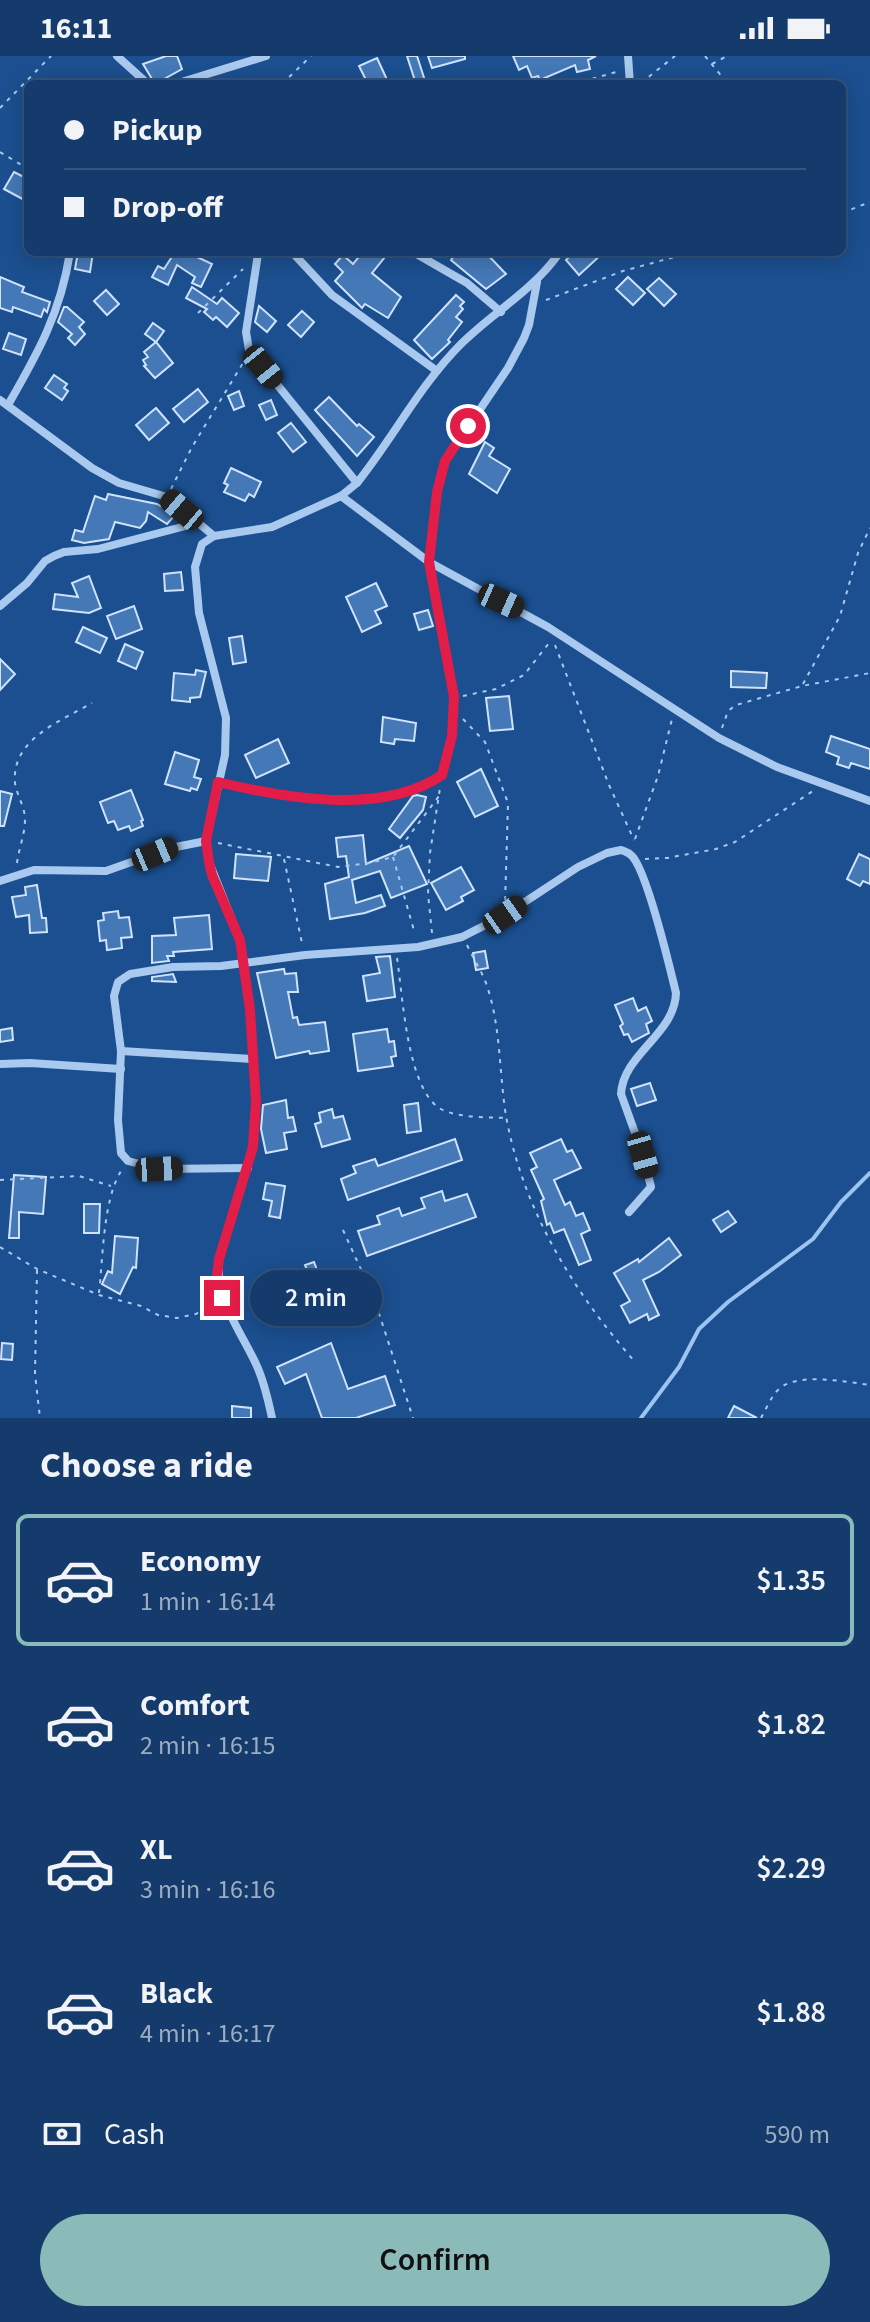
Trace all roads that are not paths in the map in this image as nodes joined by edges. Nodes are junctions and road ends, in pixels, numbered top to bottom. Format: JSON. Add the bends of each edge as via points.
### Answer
{"nodes":[{"id":1,"x":117,"y":56,"type":"edge"},
{"id":2,"x":266,"y":56,"type":"edge"},
{"id":3,"x":628,"y":56,"type":"edge"},
{"id":4,"x":144,"y":80,"type":"edge"},
{"id":5,"x":188,"y":80,"type":"edge"},
{"id":6,"x":630,"y":80,"type":"edge"},
{"id":7,"x":69,"y":256,"type":"edge"},
{"id":8,"x":258,"y":256,"type":"edge"},
{"id":9,"x":296,"y":256,"type":"edge"},
{"id":10,"x":420,"y":256,"type":"edge"},
{"id":11,"x":557,"y":256,"type":"edge"},
{"id":12,"x":537,"y":281,"type":"junction"},
{"id":13,"x":501,"y":312,"type":"junction"},
{"id":14,"x":437,"y":371,"type":"junction"},
{"id":15,"x":4,"y":402,"type":"edge"},
{"id":16,"x":357,"y":483,"type":"junction"},
{"id":17,"x":341,"y":496,"type":"junction"},
{"id":18,"x":197,"y":523,"type":"junction"},
{"id":19,"x":214,"y":536,"type":"junction"},
{"id":20,"x":429,"y":562,"type":"junction"},
{"id":21,"x":0,"y":606,"type":"edge"},
{"id":22,"x":218,"y":782,"type":"junction"},
{"id":23,"x":870,"y":801,"type":"edge"},
{"id":24,"x":206,"y":841,"type":"junction"},
{"id":25,"x":0,"y":881,"type":"edge"},
{"id":26,"x":243,"y":963,"type":"junction"},
{"id":27,"x":121,"y":1051,"type":"junction"},
{"id":28,"x":252,"y":1059,"type":"junction"},
{"id":29,"x":0,"y":1064,"type":"edge"},
{"id":30,"x":121,"y":1069,"type":"junction"},
{"id":31,"x":248,"y":1168,"type":"junction"},
{"id":32,"x":629,"y":1212,"type":"dead end"},
{"id":33,"x":272,"y":1418,"type":"edge"}],
"edges":[{"from":1,"to":4,"type":"street"},
{"from":2,"to":5,"type":"street"},
{"from":3,"to":6,"type":"street"},
{"from":7,"to":15,"type":"street","via":[[52,324]]},
{"from":8,"to":16,"type":"street","via":[[246,332],[249,350]]},
{"from":9,"to":14,"type":"street","via":[[332,295]]},
{"from":10,"to":13,"type":"street","via":[[467,283]]},
{"from":11,"to":12,"type":"street"},
{"from":12,"to":13,"type":"street"},
{"from":12,"to":20,"type":"street","via":[[529,325],[508,368],[445,461]]},
{"from":13,"to":14,"type":"street"},
{"from":14,"to":16,"type":"street"},
{"from":15,"to":18,"type":"street","via":[[92,468],[119,483],[167,497]]},
{"from":16,"to":17,"type":"street"},
{"from":17,"to":19,"type":"street","via":[[272,527]]},
{"from":17,"to":20,"type":"street"},
{"from":18,"to":19,"type":"street"},
{"from":18,"to":21,"type":"street","via":[[54,556]]},
{"from":19,"to":22,"type":"street","via":[[202,544],[195,567],[201,624],[226,718]]},
{"from":20,"to":22,"type":"street","via":[[454,697],[442,775],[408,792],[373,798],[319,799]]},
{"from":20,"to":23,"type":"street","via":[[519,609],[719,738],[777,767]]},
{"from":22,"to":24,"type":"street"},
{"from":24,"to":25,"type":"street","via":[[106,871],[34,870]]},
{"from":24,"to":26,"type":"street","via":[[212,875],[240,940]]},
{"from":26,"to":27,"type":"street","via":[[173,967],[130,974],[118,982],[114,996]]},
{"from":26,"to":28,"type":"street"},
{"from":26,"to":32,"type":"street","via":[[418,947],[462,937],[546,885],[621,850],[633,858],[650,900],[676,993],[670,1017],[622,1086],[651,1187]]},
{"from":27,"to":28,"type":"street"},
{"from":27,"to":30,"type":"street"},
{"from":28,"to":31,"type":"street","via":[[256,1126]]},
{"from":29,"to":30,"type":"street"},
{"from":30,"to":31,"type":"street","via":[[118,1120],[121,1153],[128,1161],[159,1169]]},
{"from":31,"to":33,"type":"street","via":[[217,1276],[222,1298],[257,1365]]}]}
